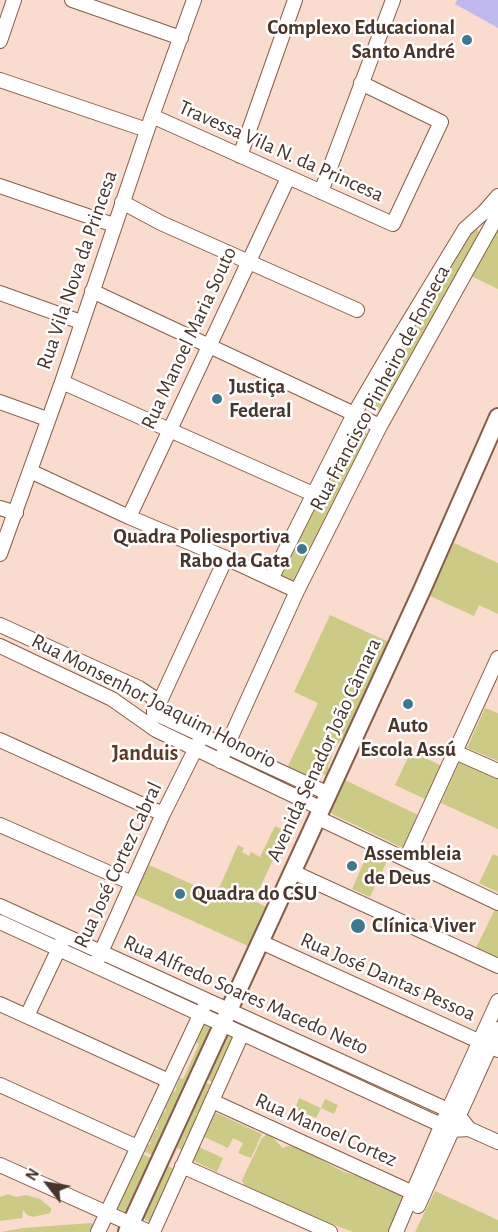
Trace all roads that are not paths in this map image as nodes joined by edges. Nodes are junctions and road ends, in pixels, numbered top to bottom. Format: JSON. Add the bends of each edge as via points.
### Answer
{"nodes":[{"id":1,"x":14,"y":0,"type":"edge"},
{"id":2,"x":72,"y":0,"type":"edge"},
{"id":3,"x":195,"y":0,"type":"edge"},
{"id":4,"x":295,"y":0,"type":"edge"},
{"id":5,"x":393,"y":0,"type":"edge"},
{"id":6,"x":1,"y":35,"type":"edge"},
{"id":7,"x":181,"y":38,"type":"junction"},
{"id":8,"x":0,"y":80,"type":"edge"},
{"id":9,"x":361,"y":83,"type":"junction"},
{"id":10,"x":152,"y":116,"type":"junction"},
{"id":11,"x":147,"y":129,"type":"junction"},
{"id":12,"x":240,"y":156,"type":"junction"},
{"id":13,"x":288,"y":178,"type":"junction"},
{"id":14,"x":0,"y":186,"type":"edge"},
{"id":15,"x":321,"y":192,"type":"junction"},
{"id":16,"x":497,"y":197,"type":"edge"},
{"id":17,"x":123,"y":202,"type":"junction"},
{"id":18,"x":493,"y":216,"type":"edge"},
{"id":19,"x":114,"y":225,"type":"junction"},
{"id":20,"x":248,"y":261,"type":"junction"},
{"id":21,"x":92,"y":291,"type":"junction"},
{"id":22,"x":0,"y":293,"type":"edge"},
{"id":23,"x":357,"y":310,"type":"dead end"},
{"id":24,"x":81,"y":322,"type":"junction"},
{"id":25,"x":209,"y":345,"type":"junction"},
{"id":26,"x":62,"y":382,"type":"junction"},
{"id":27,"x":0,"y":402,"type":"edge"},
{"id":28,"x":354,"y":414,"type":"junction"},
{"id":29,"x":498,"y":417,"type":"edge"},
{"id":30,"x":47,"y":419,"type":"junction"},
{"id":31,"x":380,"y":426,"type":"junction"},
{"id":32,"x":169,"y":429,"type":"junction"},
{"id":33,"x":30,"y":471,"type":"junction"},
{"id":34,"x":313,"y":494,"type":"junction"},
{"id":35,"x":0,"y":508,"type":"edge"},
{"id":36,"x":16,"y":513,"type":"junction"},
{"id":37,"x":129,"y":517,"type":"junction"},
{"id":38,"x":0,"y":554,"type":"edge"},
{"id":39,"x":226,"y":558,"type":"junction"},
{"id":40,"x":271,"y":579,"type":"junction"},
{"id":41,"x":297,"y":591,"type":"junction"},
{"id":42,"x":0,"y":625,"type":"edge"},
{"id":43,"x":0,"y":646,"type":"edge"},
{"id":44,"x":498,"y":658,"type":"edge"},
{"id":45,"x":122,"y":679,"type":"junction"},
{"id":46,"x":112,"y":699,"type":"junction"},
{"id":47,"x":154,"y":713,"type":"junction"},
{"id":48,"x":202,"y":736,"type":"junction"},
{"id":49,"x":0,"y":740,"type":"edge"},
{"id":50,"x":226,"y":748,"type":"junction"},
{"id":51,"x":195,"y":749,"type":"junction"},
{"id":52,"x":455,"y":752,"type":"junction"},
{"id":53,"x":220,"y":761,"type":"junction"},
{"id":54,"x":498,"y":771,"type":"edge"},
{"id":55,"x":301,"y":781,"type":"junction"},
{"id":56,"x":295,"y":796,"type":"junction"},
{"id":57,"x":323,"y":807,"type":"junction"},
{"id":58,"x":163,"y":814,"type":"junction"},
{"id":59,"x":0,"y":825,"type":"edge"},
{"id":60,"x":406,"y":859,"type":"junction"},
{"id":61,"x":293,"y":872,"type":"junction"},
{"id":62,"x":132,"y":884,"type":"junction"},
{"id":63,"x":498,"y":903,"type":"edge"},
{"id":64,"x":0,"y":906,"type":"edge"},
{"id":65,"x":0,"y":922,"type":"edge"},
{"id":66,"x":62,"y":942,"type":"junction"},
{"id":67,"x":261,"y":942,"type":"junction"},
{"id":68,"x":98,"y":959,"type":"junction"},
{"id":69,"x":498,"y":966,"type":"edge"},
{"id":70,"x":138,"y":969,"type":"junction"},
{"id":71,"x":131,"y":983,"type":"junction"},
{"id":72,"x":207,"y":1001,"type":"junction"},
{"id":73,"x":498,"y":1001,"type":"edge"},
{"id":74,"x":0,"y":1004,"type":"edge"},
{"id":75,"x":201,"y":1015,"type":"junction"},
{"id":76,"x":27,"y":1016,"type":"junction"},
{"id":77,"x":226,"y":1018,"type":"junction"},
{"id":78,"x":260,"y":1025,"type":"junction"},
{"id":79,"x":498,"y":1029,"type":"edge"},
{"id":80,"x":248,"y":1037,"type":"junction"},
{"id":81,"x":489,"y":1046,"type":"edge"},
{"id":82,"x":169,"y":1081,"type":"junction"},
{"id":83,"x":0,"y":1085,"type":"edge"},
{"id":84,"x":212,"y":1101,"type":"junction"},
{"id":85,"x":453,"y":1113,"type":"junction"},
{"id":86,"x":447,"y":1127,"type":"junction"},
{"id":87,"x":469,"y":1129,"type":"junction"},
{"id":88,"x":498,"y":1142,"type":"edge"},
{"id":89,"x":137,"y":1147,"type":"junction"},
{"id":90,"x":0,"y":1165,"type":"edge"},
{"id":91,"x":182,"y":1166,"type":"junction"},
{"id":92,"x":418,"y":1195,"type":"junction"},
{"id":93,"x":106,"y":1213,"type":"junction"},
{"id":94,"x":129,"y":1228,"type":"edge"},
{"id":95,"x":98,"y":1232,"type":"edge"},
{"id":96,"x":151,"y":1232,"type":"edge"},
{"id":97,"x":330,"y":1232,"type":"edge"},
{"id":98,"x":396,"y":1232,"type":"edge"},
{"id":99,"x":406,"y":1232,"type":"edge"}],
"edges":[{"from":1,"to":6,"type":"street"},
{"from":2,"to":7,"type":"street"},
{"from":3,"to":7,"type":"street","name":"Rua Vila Nova da Princesa"},
{"from":4,"to":12,"type":"street"},
{"from":5,"to":9,"type":"street"},
{"from":7,"to":10,"type":"street","name":"Rua Vila Nova da Princesa"},
{"from":8,"to":11,"type":"street"},
{"from":9,"to":15,"type":"street"},
{"from":9,"to":15,"type":"street","name":"Travessa Vila N. da Princesa","via":[[441,122],[393,224]]},
{"from":10,"to":11,"type":"street","name":"Rua Vila Nova da Princesa"},
{"from":10,"to":12,"type":"street","name":"Travessa Vila N. da Princesa"},
{"from":11,"to":17,"type":"street","name":"Rua Vila Nova da Princesa"},
{"from":12,"to":13,"type":"street","name":"Travessa Vila N. da Princesa"},
{"from":13,"to":15,"type":"street","name":"Travessa Vila N. da Princesa"},
{"from":13,"to":20,"type":"street","name":"Rua Manoel Maria Souto"},
{"from":14,"to":19,"type":"street"},
{"from":16,"to":18,"type":"street","name":"Rua Francisco Pinheiro de Fonseca"},
{"from":17,"to":19,"type":"street","name":"Rua Vila Nova da Princesa"},
{"from":17,"to":20,"type":"street"},
{"from":18,"to":28,"type":"street","via":[[465,229]]},
{"from":18,"to":31,"type":"street","name":"Rua Francisco Pinheiro de Fonseca"},
{"from":19,"to":21,"type":"street","name":"Rua Vila Nova da Princesa"},
{"from":20,"to":23,"type":"street"},
{"from":20,"to":25,"type":"street","name":"Rua Manoel Maria Souto"},
{"from":21,"to":24,"type":"street","name":"Rua Vila Nova da Princesa"},
{"from":21,"to":25,"type":"street"},
{"from":22,"to":24,"type":"street"},
{"from":24,"to":26,"type":"street","name":"Rua Vila Nova da Princesa"},
{"from":25,"to":28,"type":"street"},
{"from":25,"to":32,"type":"street","name":"Rua Manoel Maria Souto"},
{"from":26,"to":30,"type":"street","name":"Rua Vila Nova da Princesa"},
{"from":26,"to":32,"type":"street"},
{"from":27,"to":30,"type":"street"},
{"from":28,"to":31,"type":"street"},
{"from":28,"to":34,"type":"street"},
{"from":29,"to":57,"type":"main road","name":"Avenida Senador João Câmara"},
{"from":30,"to":33,"type":"street","name":"Rua Vila Nova da Princesa"},
{"from":31,"to":41,"type":"street","name":"Rua Francisco Pinheiro de Fonseca"},
{"from":32,"to":34,"type":"street"},
{"from":32,"to":37,"type":"street","name":"Rua Manoel Maria Souto"},
{"from":33,"to":36,"type":"street","name":"Rua Vila Nova da Princesa"},
{"from":33,"to":37,"type":"street"},
{"from":34,"to":40,"type":"street"},
{"from":35,"to":36,"type":"street"},
{"from":36,"to":38,"type":"street","name":"Rua Vila Nova da Princesa"},
{"from":37,"to":39,"type":"street"},
{"from":39,"to":40,"type":"street"},
{"from":39,"to":47,"type":"street"},
{"from":40,"to":41,"type":"street"},
{"from":41,"to":50,"type":"street","name":"Rua Francisco Pinheiro de Fonseca"},
{"from":42,"to":45,"type":"street","name":"Rua Monsenhor Joaquim Honorio"},
{"from":43,"to":46,"type":"street","name":"Rua Monsenhor Joaquim Honorio"},
{"from":44,"to":52,"type":"street"},
{"from":45,"to":46,"type":"street"},
{"from":45,"to":47,"type":"street","name":"Rua Monsenhor Joaquim Honorio","via":[[154,698]]},
{"from":46,"to":51,"type":"street","name":"Rua Monsenhor Joaquim Honorio","via":[[156,730]]},
{"from":47,"to":48,"type":"street","name":"Rua Monsenhor Joaquim Honorio"},
{"from":48,"to":50,"type":"street","name":"Rua Monsenhor Joaquim Honorio"},
{"from":48,"to":51,"type":"street","name":"Rua José Cortez Cabral"},
{"from":49,"to":58,"type":"street"},
{"from":50,"to":53,"type":"street","name":"Rua Francisco Pinheiro de Fonseca"},
{"from":50,"to":55,"type":"street","name":"Rua Monsenhor Joaquim Honorio"},
{"from":51,"to":53,"type":"street","name":"Rua Monsenhor Joaquim Honorio"},
{"from":51,"to":58,"type":"street","name":"Rua José Cortez Cabral"},
{"from":52,"to":54,"type":"street"},
{"from":52,"to":60,"type":"street"},
{"from":53,"to":56,"type":"street","name":"Rua Monsenhor Joaquim Honorio"},
{"from":55,"to":56,"type":"street"},
{"from":55,"to":57,"type":"street","name":"Rua Monsenhor Joaquim Honorio"},
{"from":56,"to":57,"type":"street","name":"Rua Monsenhor Joaquim Honorio"},
{"from":57,"to":60,"type":"street"},
{"from":57,"to":61,"type":"main road","name":"Avenida Senador João Câmara"},
{"from":58,"to":62,"type":"street","name":"Rua José Cortez Cabral"},
{"from":59,"to":62,"type":"street"},
{"from":60,"to":63,"type":"street"},
{"from":61,"to":67,"type":"main road","name":"Avenida Senador João Câmara"},
{"from":61,"to":69,"type":"street"},
{"from":62,"to":68,"type":"street","name":"Rua José Cortez Cabral"},
{"from":64,"to":66,"type":"street","name":"Rua Alfredo Soares Macedo Neto"},
{"from":65,"to":66,"type":"street","name":"Rua Alfredo Soares Macedo Neto"},
{"from":66,"to":68,"type":"street","name":"Rua Alfredo Soares Macedo Neto"},
{"from":66,"to":76,"type":"street"},
{"from":67,"to":77,"type":"main road","name":"Avenida Senador João Câmara"},
{"from":67,"to":81,"type":"street","name":"Rua José Dantas Pessoa"},
{"from":68,"to":70,"type":"street","name":"Rua Alfredo Soares Macedo Neto"},
{"from":68,"to":71,"type":"street","name":"Rua Alfredo Soares Macedo Neto"},
{"from":70,"to":71,"type":"street"},
{"from":70,"to":72,"type":"street","name":"Rua Alfredo Soares Macedo Neto"},
{"from":71,"to":75,"type":"street","name":"Rua Alfredo Soares Macedo Neto"},
{"from":72,"to":75,"type":"street"},
{"from":72,"to":77,"type":"street","name":"Rua Alfredo Soares Macedo Neto"},
{"from":73,"to":81,"type":"street"},
{"from":74,"to":76,"type":"street"},
{"from":75,"to":77,"type":"street","name":"Rua Alfredo Soares Macedo Neto"},
{"from":75,"to":82,"type":"street"},
{"from":76,"to":82,"type":"street"},
{"from":77,"to":78,"type":"street","name":"Rua Alfredo Soares Macedo Neto"},
{"from":77,"to":80,"type":"street","name":"Rua Alfredo Soares Macedo Neto"},
{"from":77,"to":94,"type":"main road","name":"Avenida Senador João Câmara"},
{"from":78,"to":80,"type":"street"},
{"from":78,"to":85,"type":"street","name":"Rua Alfredo Soares Macedo Neto"},
{"from":79,"to":81,"type":"street"},
{"from":80,"to":84,"type":"street"},
{"from":80,"to":86,"type":"street","name":"Rua Alfredo Soares Macedo Neto"},
{"from":81,"to":85,"type":"street"},
{"from":82,"to":89,"type":"street"},
{"from":83,"to":89,"type":"street"},
{"from":84,"to":91,"type":"street"},
{"from":84,"to":92,"type":"street","name":"Rua Manoel Cortez"},
{"from":85,"to":86,"type":"street"},
{"from":85,"to":87,"type":"street","name":"Rua Alfredo Soares Macedo Neto"},
{"from":86,"to":87,"type":"street","name":"Rua Alfredo Soares Macedo Neto"},
{"from":86,"to":92,"type":"street"},
{"from":87,"to":88,"type":"street","name":"Rua Alfredo Soares Macedo Neto"},
{"from":89,"to":93,"type":"street"},
{"from":90,"to":93,"type":"street"},
{"from":91,"to":96,"type":"street"},
{"from":91,"to":97,"type":"street"},
{"from":92,"to":98,"type":"street"},
{"from":92,"to":99,"type":"street"},
{"from":93,"to":94,"type":"street"},
{"from":93,"to":95,"type":"street"},
{"from":94,"to":96,"type":"street"}]}
